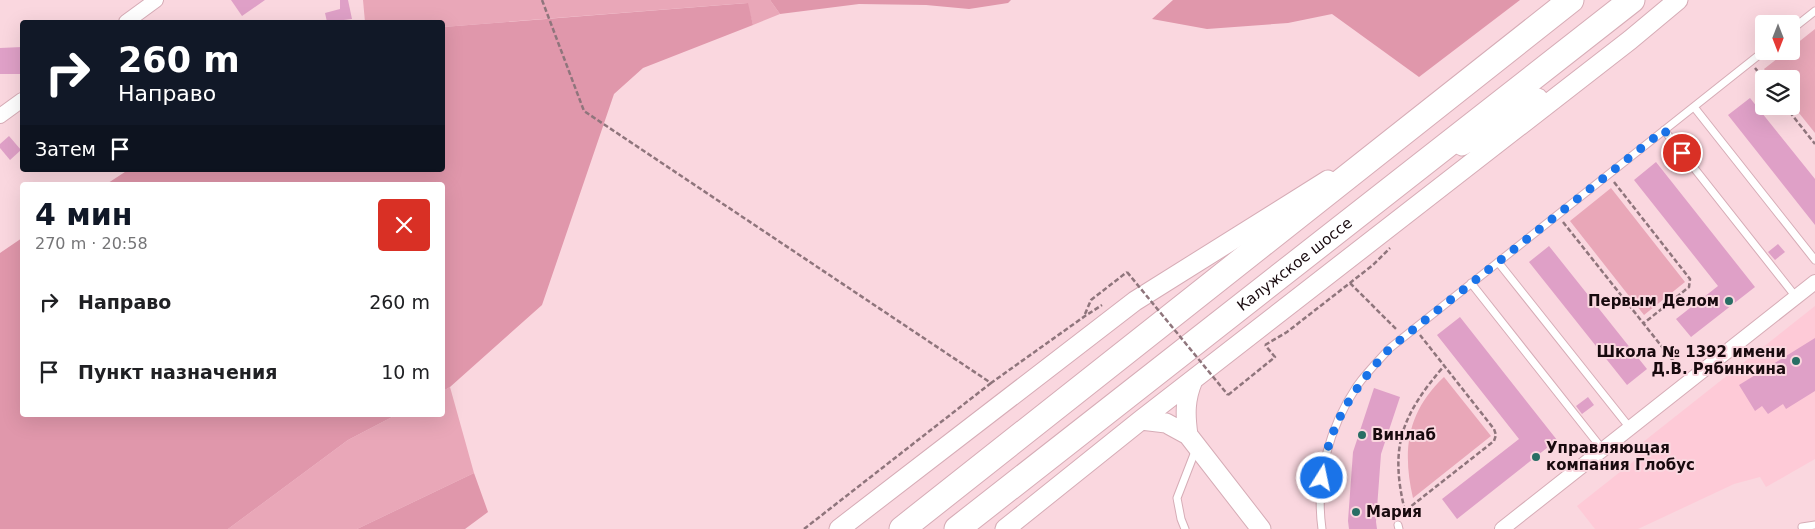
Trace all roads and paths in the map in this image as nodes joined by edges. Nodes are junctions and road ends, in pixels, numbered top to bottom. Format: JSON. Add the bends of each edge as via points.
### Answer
{"nodes":[{"id":1,"x":156,"y":0,"type":"edge"},
{"id":2,"x":542,"y":0,"type":"edge"},
{"id":3,"x":1571,"y":0,"type":"edge"},
{"id":4,"x":1632,"y":0,"type":"edge"},
{"id":5,"x":1678,"y":0,"type":"edge"},
{"id":6,"x":1815,"y":11,"type":"edge"},
{"id":7,"x":129,"y":20,"type":"edge"},
{"id":8,"x":1800,"y":23,"type":"edge"},
{"id":9,"x":1630,"y":40,"type":"junction"},
{"id":10,"x":1755,"y":58,"type":"edge"},
{"id":11,"x":20,"y":101,"type":"edge"},
{"id":12,"x":1694,"y":107,"type":"junction"},
{"id":13,"x":1792,"y":115,"type":"edge"},
{"id":14,"x":0,"y":116,"type":"edge"},
{"id":15,"x":1664,"y":130,"type":"junction"},
{"id":16,"x":1406,"y":131,"type":"junction"},
{"id":17,"x":1815,"y":144,"type":"edge"},
{"id":18,"x":1608,"y":175,"type":"junction"},
{"id":19,"x":1378,"y":199,"type":"junction"},
{"id":20,"x":1557,"y":215,"type":"junction"},
{"id":21,"x":1815,"y":260,"type":"edge"},
{"id":22,"x":1498,"y":262,"type":"junction"},
{"id":23,"x":1373,"y":265,"type":"dead end"},
{"id":24,"x":1144,"y":280,"type":"dead end"},
{"id":25,"x":1815,"y":282,"type":"edge"},
{"id":26,"x":1350,"y":283,"type":"junction"},
{"id":27,"x":1470,"y":283,"type":"junction"},
{"id":28,"x":1135,"y":285,"type":"dead end"},
{"id":29,"x":1796,"y":297,"type":"junction"},
{"id":30,"x":1110,"y":300,"type":"dead end"},
{"id":31,"x":1085,"y":316,"type":"junction"},
{"id":32,"x":1644,"y":323,"type":"junction"},
{"id":33,"x":1414,"y":328,"type":"junction"},
{"id":34,"x":1403,"y":337,"type":"junction"},
{"id":35,"x":1265,"y":345,"type":"junction"},
{"id":36,"x":1260,"y":348,"type":"dead end"},
{"id":37,"x":1444,"y":366,"type":"junction"},
{"id":38,"x":1220,"y":376,"type":"dead end"},
{"id":39,"x":1193,"y":380,"type":"junction"},
{"id":40,"x":1690,"y":381,"type":"junction"},
{"id":41,"x":1212,"y":382,"type":"dead end"},
{"id":42,"x":991,"y":384,"type":"junction"},
{"id":43,"x":1141,"y":420,"type":"junction"},
{"id":44,"x":1630,"y":428,"type":"junction"},
{"id":45,"x":1193,"y":441,"type":"junction"},
{"id":46,"x":1603,"y":450,"type":"junction"},
{"id":47,"x":1815,"y":524,"type":"edge"},
{"id":48,"x":963,"y":525,"type":"edge"},
{"id":49,"x":1802,"y":527,"type":"dead end"},
{"id":50,"x":804,"y":529,"type":"edge"},
{"id":51,"x":839,"y":529,"type":"edge"},
{"id":52,"x":902,"y":529,"type":"edge"},
{"id":53,"x":1005,"y":529,"type":"edge"},
{"id":54,"x":1186,"y":529,"type":"edge"},
{"id":55,"x":1261,"y":529,"type":"edge"},
{"id":56,"x":1322,"y":529,"type":"edge"},
{"id":57,"x":1502,"y":529,"type":"edge"}],
"edges":[{"from":1,"to":7,"type":"street"},
{"from":2,"to":42,"type":"path","via":[[584,111]]},
{"from":3,"to":16,"type":"highway"},
{"from":4,"to":19,"type":"highway","name":"Калужское шоссе"},
{"from":5,"to":9,"type":"street"},
{"from":6,"to":8,"type":"lane"},
{"from":9,"to":19,"type":"street"},
{"from":9,"to":39,"type":"street"},
{"from":10,"to":12,"type":"lane"},
{"from":11,"to":14,"type":"street"},
{"from":12,"to":15,"type":"lane"},
{"from":12,"to":21,"type":"lane"},
{"from":13,"to":17,"type":"path"},
{"from":15,"to":18,"type":"lane"},
{"from":15,"to":29,"type":"lane"},
{"from":16,"to":51,"type":"street","via":[[1135,301]]},
{"from":16,"to":52,"type":"highway"},
{"from":18,"to":20,"type":"lane"},
{"from":18,"to":32,"type":"path","via":[[1690,279],[1689,288]]},
{"from":19,"to":48,"type":"highway","name":"Калужское шоссе"},
{"from":20,"to":22,"type":"lane"},
{"from":20,"to":32,"type":"path"},
{"from":22,"to":27,"type":"lane"},
{"from":22,"to":44,"type":"lane"},
{"from":23,"to":26,"type":"path"},
{"from":24,"to":28,"type":"path"},
{"from":25,"to":29,"type":"street"},
{"from":26,"to":34,"type":"path"},
{"from":26,"to":35,"type":"path"},
{"from":27,"to":33,"type":"lane"},
{"from":27,"to":46,"type":"lane"},
{"from":29,"to":40,"type":"street"},
{"from":30,"to":31,"type":"path"},
{"from":31,"to":35,"type":"path","bridge":true,"via":[[1091,300],[1127,272],[1228,395],[1275,357]]},
{"from":31,"to":42,"type":"path"},
{"from":32,"to":40,"type":"path"},
{"from":33,"to":34,"type":"lane"},
{"from":33,"to":37,"type":"path"},
{"from":34,"to":56,"type":"lane","via":[[1358,386],[1336,423],[1323,468]]},
{"from":35,"to":36,"type":"path"},
{"from":37,"to":37,"type":"path","via":[[1494,429],[1495,438],[1405,511],[1398,458],[1404,428],[1418,398]]},
{"from":38,"to":41,"type":"path"},
{"from":39,"to":43,"type":"street"},
{"from":39,"to":45,"type":"street","via":[[1185,408]]},
{"from":40,"to":44,"type":"street"},
{"from":42,"to":50,"type":"path"},
{"from":43,"to":45,"type":"street","via":[[1166,423]]},
{"from":43,"to":53,"type":"street"},
{"from":44,"to":46,"type":"street"},
{"from":45,"to":54,"type":"lane","via":[[1177,498]]},
{"from":45,"to":55,"type":"street"},
{"from":46,"to":57,"type":"street"},
{"from":47,"to":49,"type":"lane"}]}
